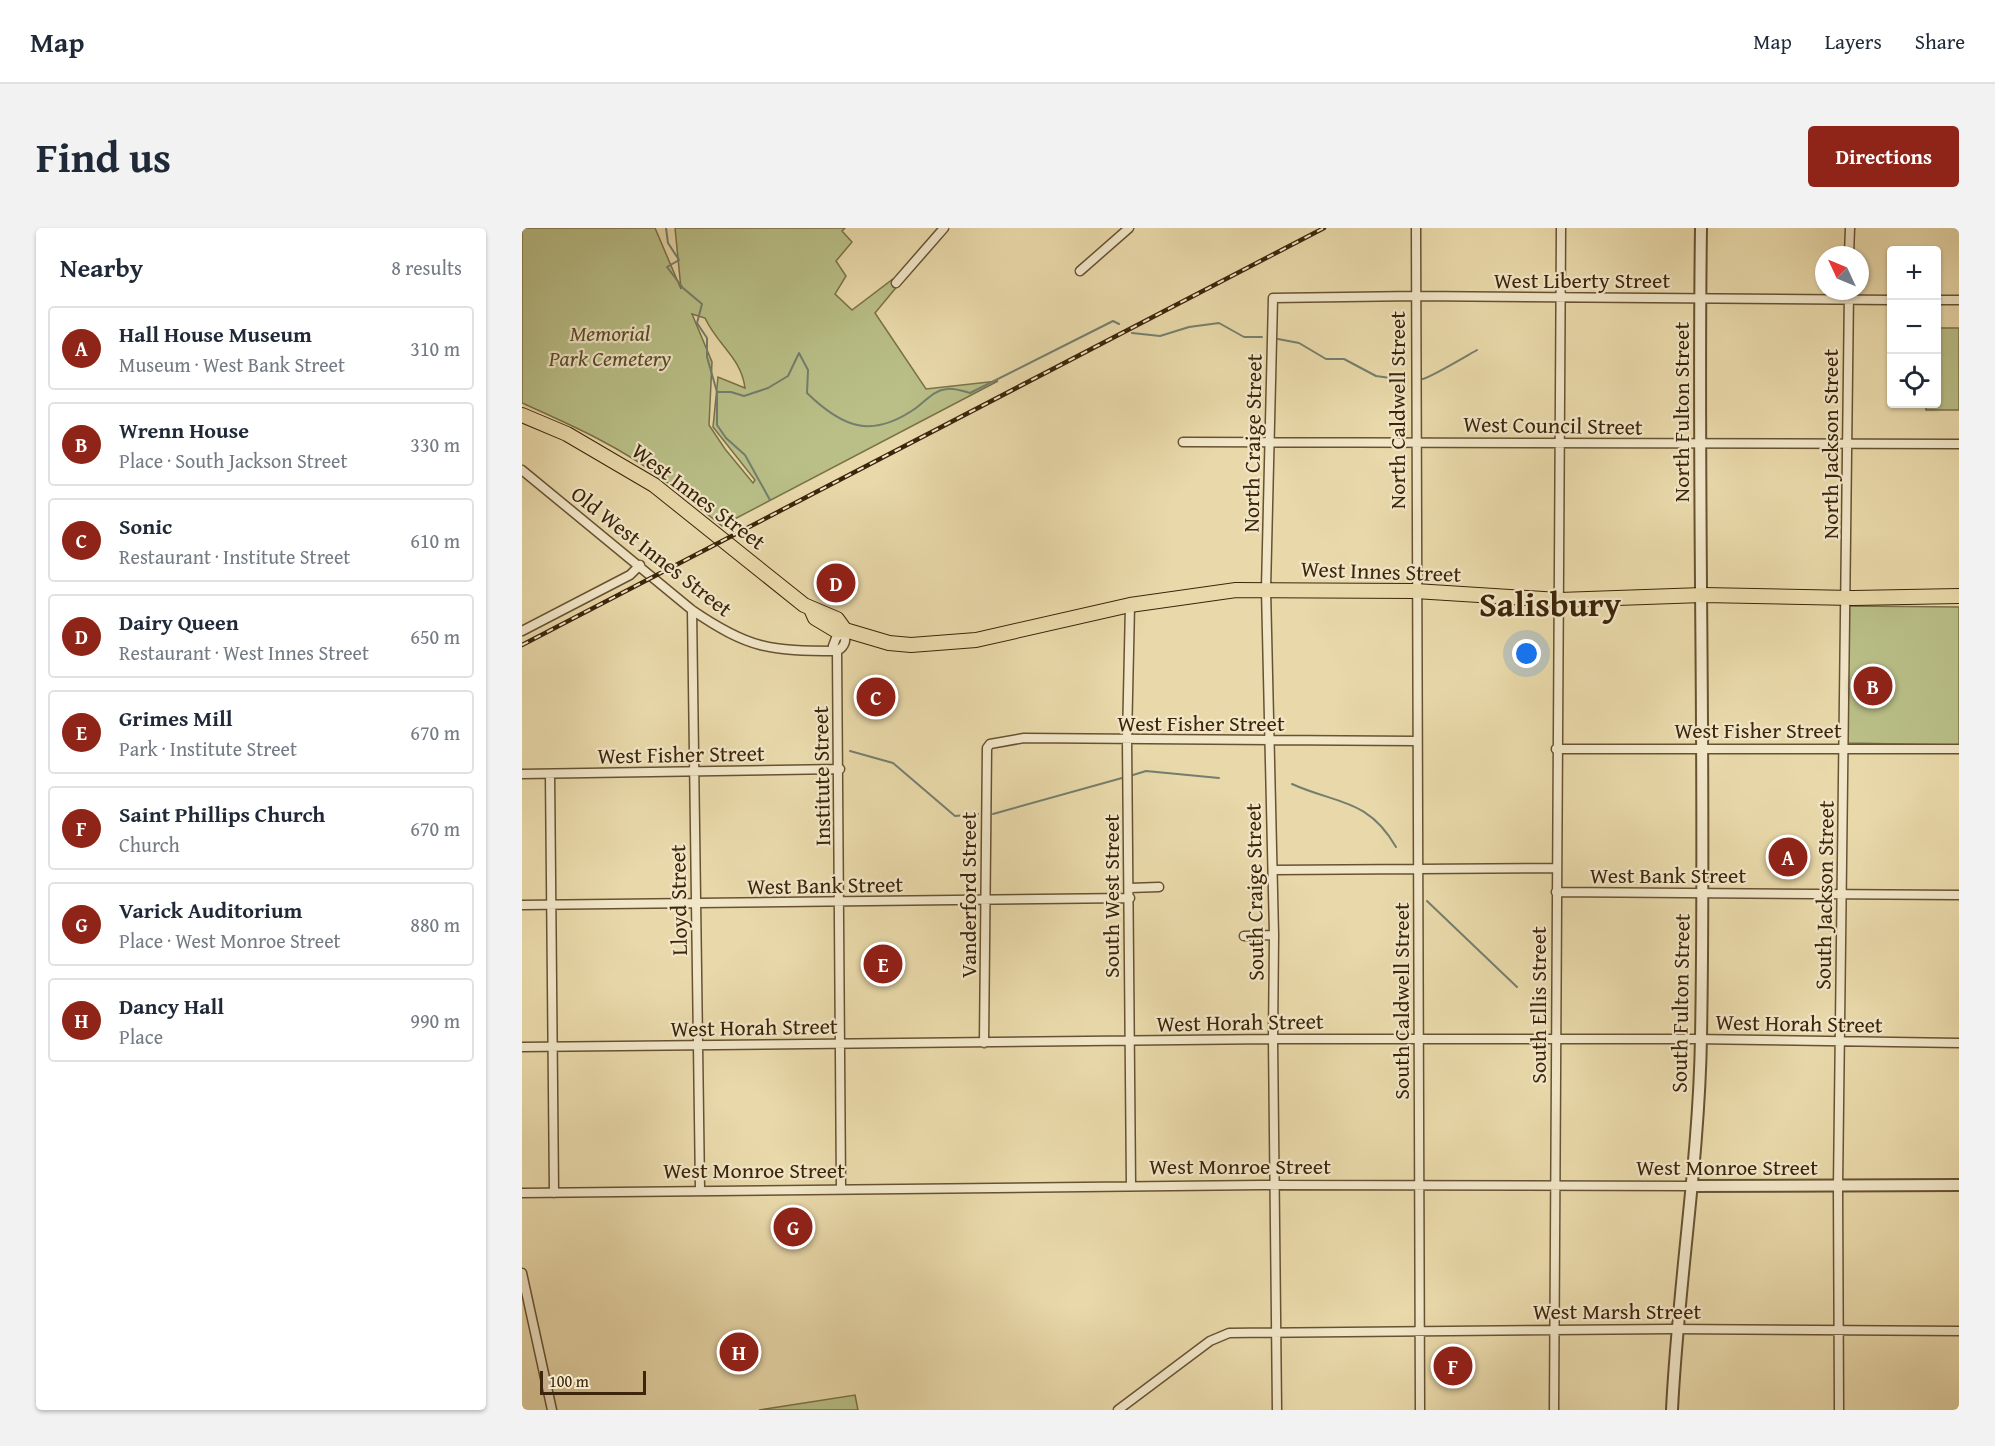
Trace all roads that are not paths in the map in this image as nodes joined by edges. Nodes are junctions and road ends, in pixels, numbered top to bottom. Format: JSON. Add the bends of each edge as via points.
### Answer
{"nodes":[{"id":1,"x":944,"y":228,"type":"edge"},
{"id":2,"x":1128,"y":228,"type":"edge"},
{"id":3,"x":1416,"y":228,"type":"edge"},
{"id":4,"x":1561,"y":228,"type":"edge"},
{"id":5,"x":1701,"y":228,"type":"edge"},
{"id":6,"x":1850,"y":228,"type":"edge"},
{"id":7,"x":1849,"y":246,"type":"edge"},
{"id":8,"x":1080,"y":271,"type":"dead end"},
{"id":9,"x":896,"y":283,"type":"dead end"},
{"id":10,"x":1416,"y":296,"type":"junction"},
{"id":11,"x":1815,"y":297,"type":"edge"},
{"id":12,"x":1273,"y":298,"type":"joint"},
{"id":13,"x":1869,"y":298,"type":"edge"},
{"id":14,"x":1560,"y":299,"type":"junction"},
{"id":15,"x":1700,"y":299,"type":"junction"},
{"id":16,"x":1849,"y":300,"type":"edge"},
{"id":17,"x":1887,"y":300,"type":"edge"},
{"id":18,"x":1941,"y":300,"type":"edge"},
{"id":19,"x":1959,"y":300,"type":"edge"},
{"id":20,"x":522,"y":415,"type":"edge"},
{"id":21,"x":1271,"y":441,"type":"junction"},
{"id":22,"x":1183,"y":442,"type":"dead end"},
{"id":23,"x":1416,"y":442,"type":"junction"},
{"id":24,"x":1560,"y":444,"type":"junction"},
{"id":25,"x":1700,"y":444,"type":"junction"},
{"id":26,"x":1848,"y":444,"type":"junction"},
{"id":27,"x":1959,"y":444,"type":"edge"},
{"id":28,"x":522,"y":470,"type":"edge"},
{"id":29,"x":640,"y":566,"type":"junction"},
{"id":30,"x":1266,"y":589,"type":"junction"},
{"id":31,"x":1415,"y":591,"type":"junction"},
{"id":32,"x":1703,"y":595,"type":"junction"},
{"id":33,"x":1959,"y":596,"type":"edge"},
{"id":34,"x":1845,"y":598,"type":"junction"},
{"id":35,"x":1559,"y":600,"type":"junction"},
{"id":36,"x":1130,"y":605,"type":"junction"},
{"id":37,"x":692,"y":610,"type":"junction"},
{"id":38,"x":845,"y":630,"type":"junction"},
{"id":39,"x":522,"y":631,"type":"edge"},
{"id":40,"x":837,"y":651,"type":"junction"},
{"id":41,"x":1127,"y":740,"type":"junction"},
{"id":42,"x":1416,"y":741,"type":"junction"},
{"id":43,"x":1269,"y":742,"type":"junction"},
{"id":44,"x":987,"y":748,"type":"joint"},
{"id":45,"x":1702,"y":748,"type":"junction"},
{"id":46,"x":1843,"y":748,"type":"junction"},
{"id":47,"x":1556,"y":749,"type":"junction"},
{"id":48,"x":1959,"y":749,"type":"edge"},
{"id":49,"x":840,"y":769,"type":"junction"},
{"id":50,"x":694,"y":772,"type":"junction"},
{"id":51,"x":522,"y":774,"type":"edge"},
{"id":52,"x":550,"y":774,"type":"junction"},
{"id":53,"x":1557,"y":868,"type":"junction"},
{"id":54,"x":1273,"y":870,"type":"junction"},
{"id":55,"x":1418,"y":870,"type":"junction"},
{"id":56,"x":1159,"y":887,"type":"dead end"},
{"id":57,"x":1129,"y":888,"type":"junction"},
{"id":58,"x":1556,"y":892,"type":"junction"},
{"id":59,"x":1701,"y":892,"type":"junction"},
{"id":60,"x":1959,"y":895,"type":"edge"},
{"id":61,"x":1841,"y":896,"type":"junction"},
{"id":62,"x":1130,"y":898,"type":"junction"},
{"id":63,"x":987,"y":900,"type":"junction"},
{"id":64,"x":840,"y":902,"type":"junction"},
{"id":65,"x":697,"y":904,"type":"junction"},
{"id":66,"x":522,"y":905,"type":"edge"},
{"id":67,"x":552,"y":905,"type":"junction"},
{"id":68,"x":1274,"y":935,"type":"junction"},
{"id":69,"x":1244,"y":936,"type":"dead end"},
{"id":70,"x":1420,"y":1038,"type":"junction"},
{"id":71,"x":1556,"y":1038,"type":"junction"},
{"id":72,"x":1273,"y":1039,"type":"junction"},
{"id":73,"x":1701,"y":1039,"type":"junction"},
{"id":74,"x":1130,"y":1041,"type":"junction"},
{"id":75,"x":1839,"y":1042,"type":"junction"},
{"id":76,"x":984,"y":1043,"type":"junction"},
{"id":77,"x":1959,"y":1043,"type":"edge"},
{"id":78,"x":841,"y":1044,"type":"junction"},
{"id":79,"x":696,"y":1045,"type":"junction"},
{"id":80,"x":522,"y":1047,"type":"edge"},
{"id":81,"x":552,"y":1047,"type":"junction"},
{"id":82,"x":1131,"y":1185,"type":"junction"},
{"id":83,"x":1275,"y":1185,"type":"junction"},
{"id":84,"x":1692,"y":1185,"type":"junction"},
{"id":85,"x":1959,"y":1185,"type":"edge"},
{"id":86,"x":1420,"y":1186,"type":"junction"},
{"id":87,"x":1557,"y":1186,"type":"junction"},
{"id":88,"x":1838,"y":1187,"type":"junction"},
{"id":89,"x":700,"y":1189,"type":"junction"},
{"id":90,"x":841,"y":1189,"type":"junction"},
{"id":91,"x":522,"y":1193,"type":"edge"},
{"id":92,"x":554,"y":1193,"type":"junction"},
{"id":93,"x":523,"y":1279,"type":"edge"},
{"id":94,"x":1555,"y":1329,"type":"junction"},
{"id":95,"x":1676,"y":1329,"type":"junction"},
{"id":96,"x":1276,"y":1330,"type":"junction"},
{"id":97,"x":1420,"y":1330,"type":"junction"},
{"id":98,"x":1838,"y":1331,"type":"junction"},
{"id":99,"x":1959,"y":1331,"type":"edge"},
{"id":100,"x":552,"y":1410,"type":"edge"},
{"id":101,"x":1118,"y":1410,"type":"edge"},
{"id":102,"x":1277,"y":1410,"type":"edge"},
{"id":103,"x":1420,"y":1410,"type":"edge"},
{"id":104,"x":1554,"y":1410,"type":"edge"},
{"id":105,"x":1672,"y":1410,"type":"edge"},
{"id":106,"x":1839,"y":1410,"type":"edge"}],
"edges":[{"from":1,"to":9,"type":"street"},
{"from":2,"to":8,"type":"street"},
{"from":3,"to":10,"type":"street","name":"North Caldwell Street"},
{"from":4,"to":14,"type":"street","name":"South Ellis Street"},
{"from":5,"to":15,"type":"street","name":"North Fulton Street"},
{"from":6,"to":7,"type":"street"},
{"from":10,"to":12,"type":"street","name":"West Liberty Street"},
{"from":10,"to":14,"type":"street","name":"West Liberty Street"},
{"from":10,"to":23,"type":"street","name":"North Caldwell Street"},
{"from":11,"to":15,"type":"street","name":"West Liberty Street"},
{"from":12,"to":21,"type":"street","name":"North Craige Street"},
{"from":13,"to":17,"type":"street","name":"West Liberty Street"},
{"from":14,"to":15,"type":"street","name":"West Liberty Street"},
{"from":14,"to":24,"type":"street","name":"South Ellis Street"},
{"from":15,"to":25,"type":"street","name":"North Fulton Street"},
{"from":16,"to":26,"type":"street","name":"North Jackson Street"},
{"from":18,"to":19,"type":"street"},
{"from":20,"to":38,"type":"main road","name":"West Innes Street","via":[[584,442],[654,485],[811,609],[837,618]]},
{"from":21,"to":22,"type":"street","name":"West Council Street"},
{"from":21,"to":23,"type":"street","name":"West Council Street"},
{"from":21,"to":30,"type":"street","name":"North Craige Street"},
{"from":23,"to":24,"type":"street","name":"West Council Street"},
{"from":23,"to":31,"type":"street","name":"North Caldwell Street"},
{"from":24,"to":25,"type":"street","name":"West Council Street"},
{"from":24,"to":35,"type":"street","name":"South Ellis Street"},
{"from":25,"to":26,"type":"street","name":"West Council Street"},
{"from":25,"to":32,"type":"street","name":"North Fulton Street"},
{"from":26,"to":27,"type":"street","name":"West Council Street"},
{"from":26,"to":34,"type":"street","name":"North Jackson Street"},
{"from":28,"to":29,"type":"street","name":"Old West Innes Street"},
{"from":29,"to":37,"type":"street","name":"Old West Innes Street"},
{"from":29,"to":39,"type":"street","via":[[630,575]]},
{"from":30,"to":31,"type":"main road","name":"West Innes Street"},
{"from":30,"to":36,"type":"main road","name":"West Innes Street","via":[[1205,593]]},
{"from":30,"to":43,"type":"street","name":"South Craige Street"},
{"from":31,"to":35,"type":"main road","name":"West Innes Street"},
{"from":31,"to":42,"type":"street","name":"South Caldwell Street"},
{"from":32,"to":34,"type":"main road","name":"West Innes Street"},
{"from":32,"to":35,"type":"main road","name":"West Innes Street"},
{"from":32,"to":45,"type":"street","name":"South Fulton Street"},
{"from":33,"to":34,"type":"main road","name":"West Innes Street"},
{"from":34,"to":46,"type":"street","name":"South Jackson Street"},
{"from":35,"to":47,"type":"street","name":"South Ellis Street"},
{"from":36,"to":38,"type":"main road","name":"West Innes Street","via":[[976,640],[936,644],[889,643]]},
{"from":36,"to":41,"type":"street","name":"South West Street"},
{"from":37,"to":40,"type":"street","name":"Old West Innes Street","via":[[736,639],[762,647]]},
{"from":37,"to":50,"type":"street","name":"Lloyd Street"},
{"from":38,"to":40,"type":"street","name":"Institute Street","via":[[833,646]]},
{"from":40,"to":49,"type":"street","name":"Institute Street"},
{"from":41,"to":43,"type":"street","name":"West Fisher Street"},
{"from":41,"to":44,"type":"street","name":"West Fisher Street","via":[[1024,738],[990,744]]},
{"from":41,"to":57,"type":"street","name":"South West Street"},
{"from":42,"to":43,"type":"street","name":"West Fisher Street"},
{"from":42,"to":55,"type":"street","name":"South Caldwell Street"},
{"from":43,"to":54,"type":"street","name":"South Craige Street"},
{"from":44,"to":63,"type":"street","name":"Vanderford Street"},
{"from":45,"to":46,"type":"street","name":"West Fisher Street"},
{"from":45,"to":47,"type":"street","name":"West Fisher Street"},
{"from":45,"to":59,"type":"street","name":"South Fulton Street"},
{"from":46,"to":48,"type":"street","name":"West Fisher Street"},
{"from":46,"to":61,"type":"street","name":"South Jackson Street"},
{"from":47,"to":53,"type":"street","name":"South Ellis Street"},
{"from":49,"to":50,"type":"street","name":"West Fisher Street"},
{"from":49,"to":64,"type":"street","name":"Institute Street"},
{"from":50,"to":52,"type":"street","name":"West Fisher Street"},
{"from":50,"to":65,"type":"street","name":"Lloyd Street"},
{"from":51,"to":52,"type":"street","name":"West Fisher Street"},
{"from":52,"to":67,"type":"street"},
{"from":53,"to":55,"type":"street","name":"West Bank Street"},
{"from":53,"to":58,"type":"street","name":"South Ellis Street"},
{"from":54,"to":55,"type":"street","name":"West Bank Street"},
{"from":54,"to":68,"type":"street","name":"South Craige Street"},
{"from":55,"to":70,"type":"street","name":"South Caldwell Street"},
{"from":56,"to":57,"type":"street"},
{"from":57,"to":62,"type":"street","name":"South West Street"},
{"from":58,"to":59,"type":"street","name":"West Bank Street"},
{"from":58,"to":71,"type":"street","name":"South Ellis Street"},
{"from":59,"to":61,"type":"street","name":"West Bank Street"},
{"from":59,"to":73,"type":"street","name":"South Fulton Street"},
{"from":60,"to":61,"type":"street","name":"West Bank Street"},
{"from":61,"to":75,"type":"street","name":"South Jackson Street"},
{"from":62,"to":63,"type":"street","name":"West Bank Street"},
{"from":62,"to":74,"type":"street","name":"South West Street"},
{"from":63,"to":64,"type":"street","name":"West Bank Street"},
{"from":63,"to":76,"type":"street","name":"Vanderford Street"},
{"from":64,"to":65,"type":"street","name":"West Bank Street"},
{"from":64,"to":78,"type":"street","name":"Institute Street"},
{"from":65,"to":67,"type":"street","name":"West Bank Street"},
{"from":65,"to":79,"type":"street","name":"Lloyd Street"},
{"from":66,"to":67,"type":"street","name":"West Bank Street"},
{"from":67,"to":81,"type":"street"},
{"from":68,"to":69,"type":"street"},
{"from":68,"to":72,"type":"street","name":"South Craige Street"},
{"from":70,"to":71,"type":"street","name":"West Horah Street"},
{"from":70,"to":72,"type":"street","name":"West Horah Street"},
{"from":70,"to":86,"type":"street","name":"South Caldwell Street"},
{"from":71,"to":73,"type":"street","name":"West Horah Street"},
{"from":71,"to":87,"type":"street","name":"South Ellis Street"},
{"from":72,"to":74,"type":"street","name":"West Horah Street"},
{"from":72,"to":83,"type":"street","name":"South Craige Street"},
{"from":73,"to":75,"type":"street","name":"West Horah Street"},
{"from":73,"to":84,"type":"street","name":"South Fulton Street"},
{"from":74,"to":76,"type":"street","name":"West Horah Street"},
{"from":74,"to":82,"type":"street","name":"South West Street"},
{"from":75,"to":77,"type":"street","name":"West Horah Street"},
{"from":75,"to":88,"type":"street","name":"South Jackson Street"},
{"from":76,"to":78,"type":"street","name":"West Horah Street"},
{"from":78,"to":79,"type":"street","name":"West Horah Street"},
{"from":78,"to":90,"type":"street","name":"Institute Street"},
{"from":79,"to":81,"type":"street","name":"West Horah Street"},
{"from":79,"to":89,"type":"street","name":"Lloyd Street"},
{"from":80,"to":81,"type":"street","name":"West Horah Street"},
{"from":81,"to":92,"type":"street"},
{"from":82,"to":83,"type":"street","name":"West Monroe Street"},
{"from":82,"to":90,"type":"street","name":"West Monroe Street"},
{"from":83,"to":86,"type":"street","name":"West Monroe Street"},
{"from":83,"to":96,"type":"street","name":"South Craige Street"},
{"from":84,"to":87,"type":"street","name":"West Monroe Street"},
{"from":84,"to":88,"type":"street","name":"West Monroe Street"},
{"from":84,"to":95,"type":"street","name":"South Fulton Street"},
{"from":85,"to":88,"type":"street","name":"West Monroe Street"},
{"from":86,"to":87,"type":"street","name":"West Monroe Street"},
{"from":86,"to":97,"type":"street","name":"South Caldwell Street"},
{"from":87,"to":94,"type":"street","name":"South Ellis Street"},
{"from":88,"to":98,"type":"street","name":"South Jackson Street"},
{"from":89,"to":90,"type":"street","name":"West Monroe Street"},
{"from":89,"to":92,"type":"street","name":"West Monroe Street"},
{"from":91,"to":92,"type":"street","name":"West Monroe Street"},
{"from":93,"to":100,"type":"street"},
{"from":94,"to":95,"type":"street","name":"West Marsh Street"},
{"from":94,"to":97,"type":"street","name":"West Marsh Street"},
{"from":94,"to":104,"type":"street","name":"South Ellis Street"},
{"from":95,"to":98,"type":"street","name":"West Marsh Street"},
{"from":95,"to":105,"type":"street","name":"South Fulton Street"},
{"from":96,"to":97,"type":"street","name":"West Marsh Street"},
{"from":96,"to":101,"type":"street","name":"West Marsh Street","via":[[1229,1333],[1210,1341]]},
{"from":96,"to":102,"type":"street","name":"South Craige Street"},
{"from":97,"to":103,"type":"street","name":"South Caldwell Street"},
{"from":98,"to":99,"type":"street","name":"West Marsh Street"},
{"from":98,"to":106,"type":"street","name":"South Jackson Street"}]}
